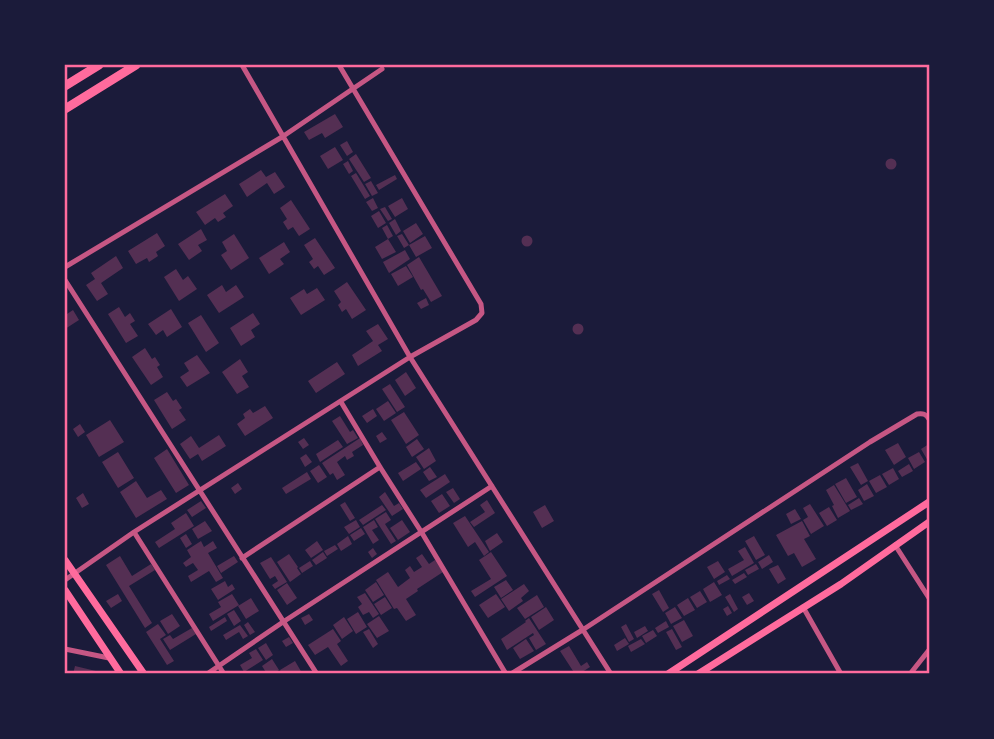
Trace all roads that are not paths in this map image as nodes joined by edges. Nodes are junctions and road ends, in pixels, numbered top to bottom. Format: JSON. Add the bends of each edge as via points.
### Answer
{"nodes":[{"id":1,"x":99,"y":65,"type":"edge"},
{"id":2,"x":136,"y":65,"type":"edge"},
{"id":3,"x":242,"y":65,"type":"edge"},
{"id":4,"x":339,"y":65,"type":"edge"},
{"id":5,"x":382,"y":69,"type":"dead end"},
{"id":6,"x":65,"y":86,"type":"edge"},
{"id":7,"x":353,"y":89,"type":"junction"},
{"id":8,"x":65,"y":108,"type":"edge"},
{"id":9,"x":282,"y":138,"type":"junction"},
{"id":10,"x":65,"y":267,"type":"edge"},
{"id":11,"x":65,"y":281,"type":"edge"},
{"id":12,"x":410,"y":357,"type":"junction"},
{"id":13,"x":341,"y":402,"type":"junction"},
{"id":14,"x":929,"y":419,"type":"edge"},
{"id":15,"x":380,"y":467,"type":"junction"},
{"id":16,"x":492,"y":486,"type":"junction"},
{"id":17,"x":199,"y":491,"type":"junction"},
{"id":18,"x":929,"y":502,"type":"edge"},
{"id":19,"x":929,"y":522,"type":"edge"},
{"id":20,"x":134,"y":533,"type":"junction"},
{"id":21,"x":422,"y":533,"type":"junction"},
{"id":22,"x":895,"y":545,"type":"junction"},
{"id":23,"x":242,"y":558,"type":"junction"},
{"id":24,"x":65,"y":560,"type":"edge"},
{"id":25,"x":74,"y":573,"type":"junction"},
{"id":26,"x":65,"y":580,"type":"edge"},
{"id":27,"x":65,"y":590,"type":"edge"},
{"id":28,"x":929,"y":598,"type":"edge"},
{"id":29,"x":803,"y":607,"type":"junction"},
{"id":30,"x":283,"y":622,"type":"junction"},
{"id":31,"x":584,"y":629,"type":"junction"},
{"id":32,"x":65,"y":649,"type":"edge"},
{"id":33,"x":929,"y":650,"type":"edge"},
{"id":34,"x":109,"y":659,"type":"junction"},
{"id":35,"x":219,"y":667,"type":"junction"},
{"id":36,"x":121,"y":674,"type":"edge"},
{"id":37,"x":144,"y":674,"type":"edge"},
{"id":38,"x":206,"y":674,"type":"edge"},
{"id":39,"x":224,"y":674,"type":"edge"},
{"id":40,"x":317,"y":674,"type":"edge"},
{"id":41,"x":509,"y":674,"type":"edge"},
{"id":42,"x":611,"y":674,"type":"edge"},
{"id":43,"x":668,"y":674,"type":"edge"},
{"id":44,"x":698,"y":674,"type":"edge"},
{"id":45,"x":841,"y":674,"type":"edge"},
{"id":46,"x":910,"y":674,"type":"edge"}],
"edges":[{"from":1,"to":6,"type":"highway"},
{"from":2,"to":8,"type":"highway"},
{"from":3,"to":9,"type":"street"},
{"from":4,"to":7,"type":"street"},
{"from":5,"to":7,"type":"street"},
{"from":7,"to":9,"type":"street"},
{"from":7,"to":12,"type":"street","via":[[481,304],[482,313],[476,320]]},
{"from":9,"to":10,"type":"street"},
{"from":9,"to":12,"type":"street"},
{"from":11,"to":17,"type":"street"},
{"from":12,"to":13,"type":"street"},
{"from":12,"to":16,"type":"street"},
{"from":13,"to":15,"type":"street"},
{"from":13,"to":17,"type":"street"},
{"from":14,"to":31,"type":"street","via":[[917,414],[870,442]]},
{"from":15,"to":21,"type":"street"},
{"from":15,"to":23,"type":"street"},
{"from":16,"to":21,"type":"street"},
{"from":16,"to":31,"type":"street"},
{"from":17,"to":20,"type":"street"},
{"from":17,"to":23,"type":"street"},
{"from":18,"to":43,"type":"main road"},
{"from":19,"to":22,"type":"main road"},
{"from":20,"to":25,"type":"street"},
{"from":20,"to":35,"type":"street"},
{"from":21,"to":30,"type":"street"},
{"from":21,"to":41,"type":"street"},
{"from":22,"to":28,"type":"street"},
{"from":22,"to":29,"type":"main road"},
{"from":23,"to":30,"type":"street"},
{"from":24,"to":25,"type":"main road"},
{"from":25,"to":26,"type":"street"},
{"from":25,"to":37,"type":"main road"},
{"from":27,"to":34,"type":"main road"},
{"from":29,"to":44,"type":"main road"},
{"from":29,"to":45,"type":"street"},
{"from":30,"to":35,"type":"street"},
{"from":30,"to":40,"type":"street"},
{"from":31,"to":41,"type":"street"},
{"from":31,"to":42,"type":"street"},
{"from":32,"to":34,"type":"street"},
{"from":33,"to":46,"type":"street"},
{"from":34,"to":36,"type":"main road"},
{"from":35,"to":38,"type":"street"},
{"from":35,"to":39,"type":"street"}]}
